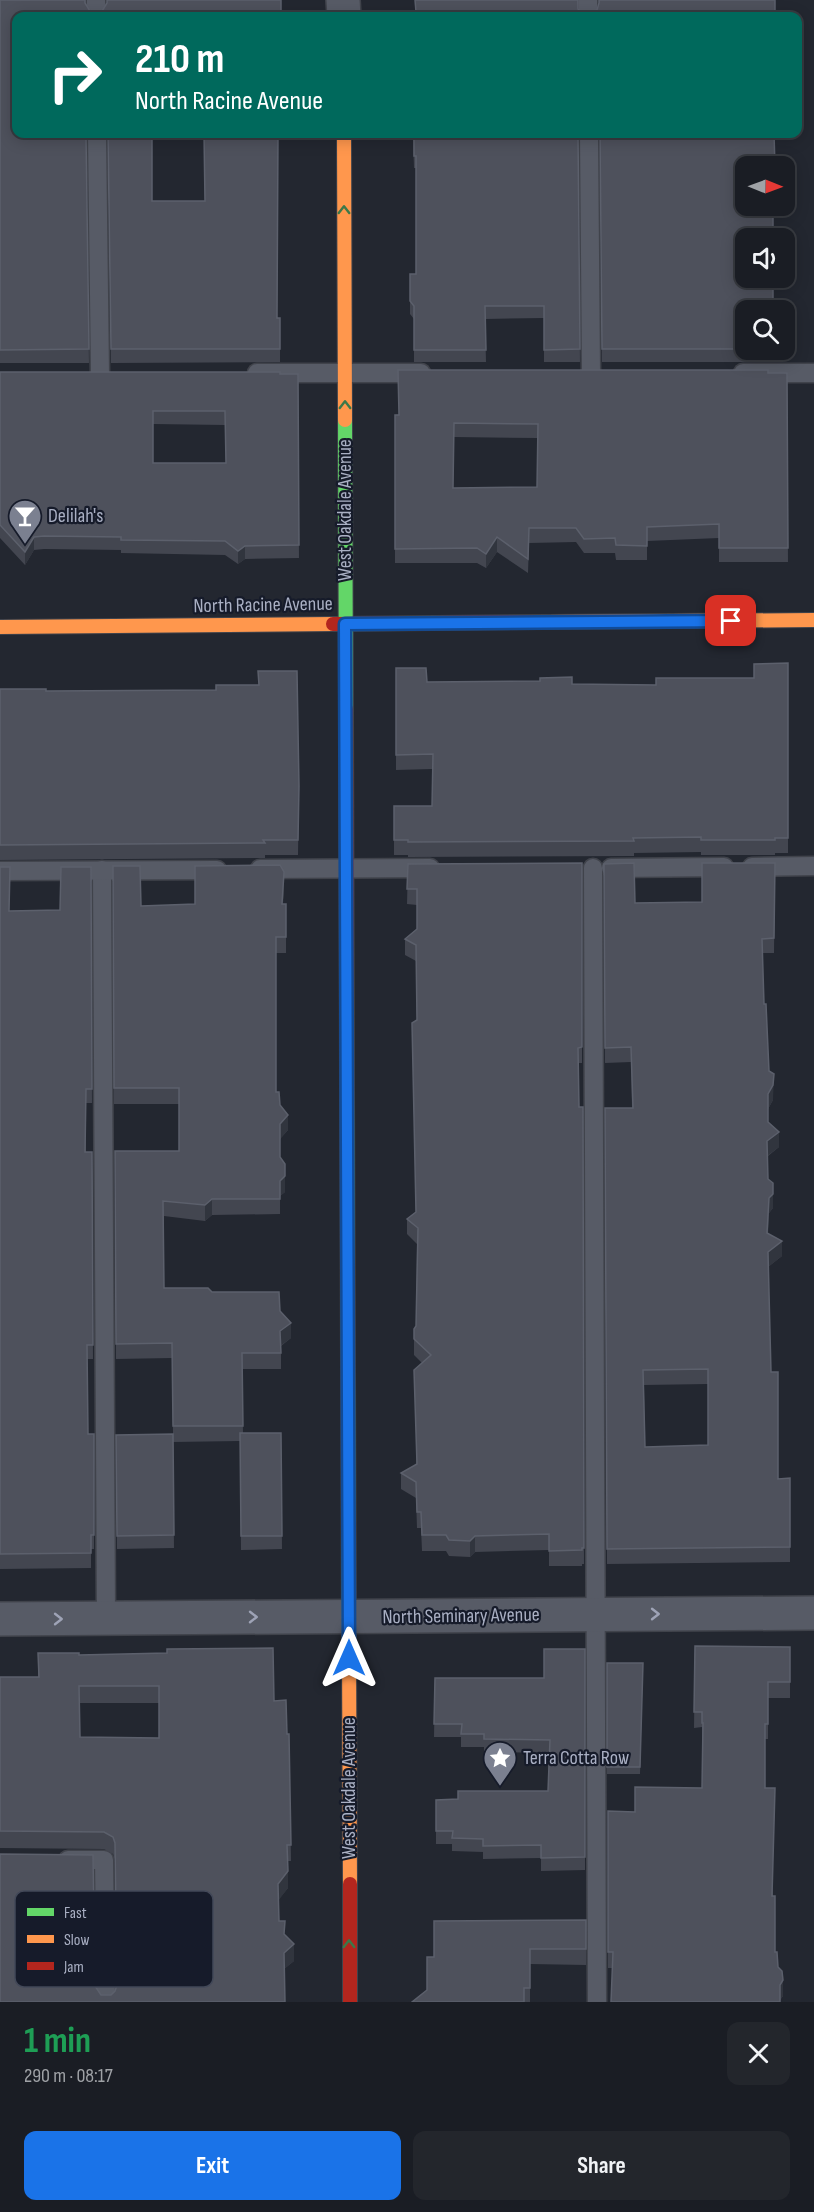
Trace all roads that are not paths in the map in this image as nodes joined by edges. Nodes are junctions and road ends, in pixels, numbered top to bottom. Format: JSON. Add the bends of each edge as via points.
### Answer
{"nodes":[{"id":1,"x":97,"y":138,"type":"edge"},
{"id":2,"x":344,"y":138,"type":"edge"},
{"id":3,"x":589,"y":138,"type":"edge"},
{"id":4,"x":237,"y":373,"type":"edge"},
{"id":5,"x":345,"y":373,"type":"junction"},
{"id":6,"x":438,"y":373,"type":"edge"},
{"id":7,"x":568,"y":373,"type":"edge"},
{"id":8,"x":729,"y":373,"type":"edge"},
{"id":9,"x":814,"y":373,"type":"edge"},
{"id":10,"x":78,"y":374,"type":"edge"},
{"id":11,"x":814,"y":620,"type":"edge"},
{"id":12,"x":345,"y":624,"type":"junction"},
{"id":13,"x":0,"y":627,"type":"edge"},
{"id":14,"x":814,"y":866,"type":"edge"},
{"id":15,"x":452,"y":868,"type":"edge"},
{"id":16,"x":346,"y":869,"type":"junction"},
{"id":17,"x":102,"y":870,"type":"junction"},
{"id":18,"x":0,"y":871,"type":"edge"},
{"id":19,"x":814,"y":1613,"type":"edge"},
{"id":20,"x":597,"y":1615,"type":"junction"},
{"id":21,"x":348,"y":1617,"type":"junction"},
{"id":22,"x":106,"y":1618,"type":"junction"},
{"id":23,"x":0,"y":1619,"type":"edge"},
{"id":24,"x":46,"y":1860,"type":"edge"},
{"id":25,"x":105,"y":1891,"type":"edge"},
{"id":26,"x":106,"y":1987,"type":"edge"},
{"id":27,"x":106,"y":2002,"type":"edge"},
{"id":28,"x":350,"y":2002,"type":"edge"},
{"id":29,"x":597,"y":2002,"type":"edge"}],
"edges":[{"from":1,"to":10,"type":"lane","via":[[106,374]]},
{"from":5,"to":2,"type":"street","name":"West Oakdale Avenue","one_way":true},
{"from":3,"to":7,"type":"lane","via":[[597,373]]},
{"from":4,"to":5,"type":"lane"},
{"from":5,"to":6,"type":"lane"},
{"from":12,"to":5,"type":"street","name":"West Oakdale Avenue","one_way":true},
{"from":8,"to":9,"type":"lane"},
{"from":11,"to":12,"type":"street","name":"North Racine Avenue"},
{"from":12,"to":13,"type":"street","name":"North Racine Avenue"},
{"from":12,"to":16,"type":"street","name":"West Oakdale Avenue"},
{"from":14,"to":20,"type":"lane","via":[[587,868]]},
{"from":15,"to":16,"type":"lane"},
{"from":16,"to":17,"type":"lane"},
{"from":16,"to":21,"type":"street","name":"West Oakdale Avenue"},
{"from":17,"to":18,"type":"lane"},
{"from":17,"to":22,"type":"lane"},
{"from":20,"to":19,"type":"street","name":"North Seminary Avenue","one_way":true},
{"from":20,"to":21,"type":"street","name":"North Seminary Avenue"},
{"from":20,"to":29,"type":"lane"},
{"from":22,"to":21,"type":"street","name":"North Seminary Avenue","one_way":true},
{"from":28,"to":21,"type":"street","name":"West Oakdale Avenue","one_way":true},
{"from":23,"to":22,"type":"street","name":"North Seminary Avenue","one_way":true},
{"from":24,"to":25,"type":"lane","via":[[105,1860]]},
{"from":26,"to":27,"type":"lane"}]}
